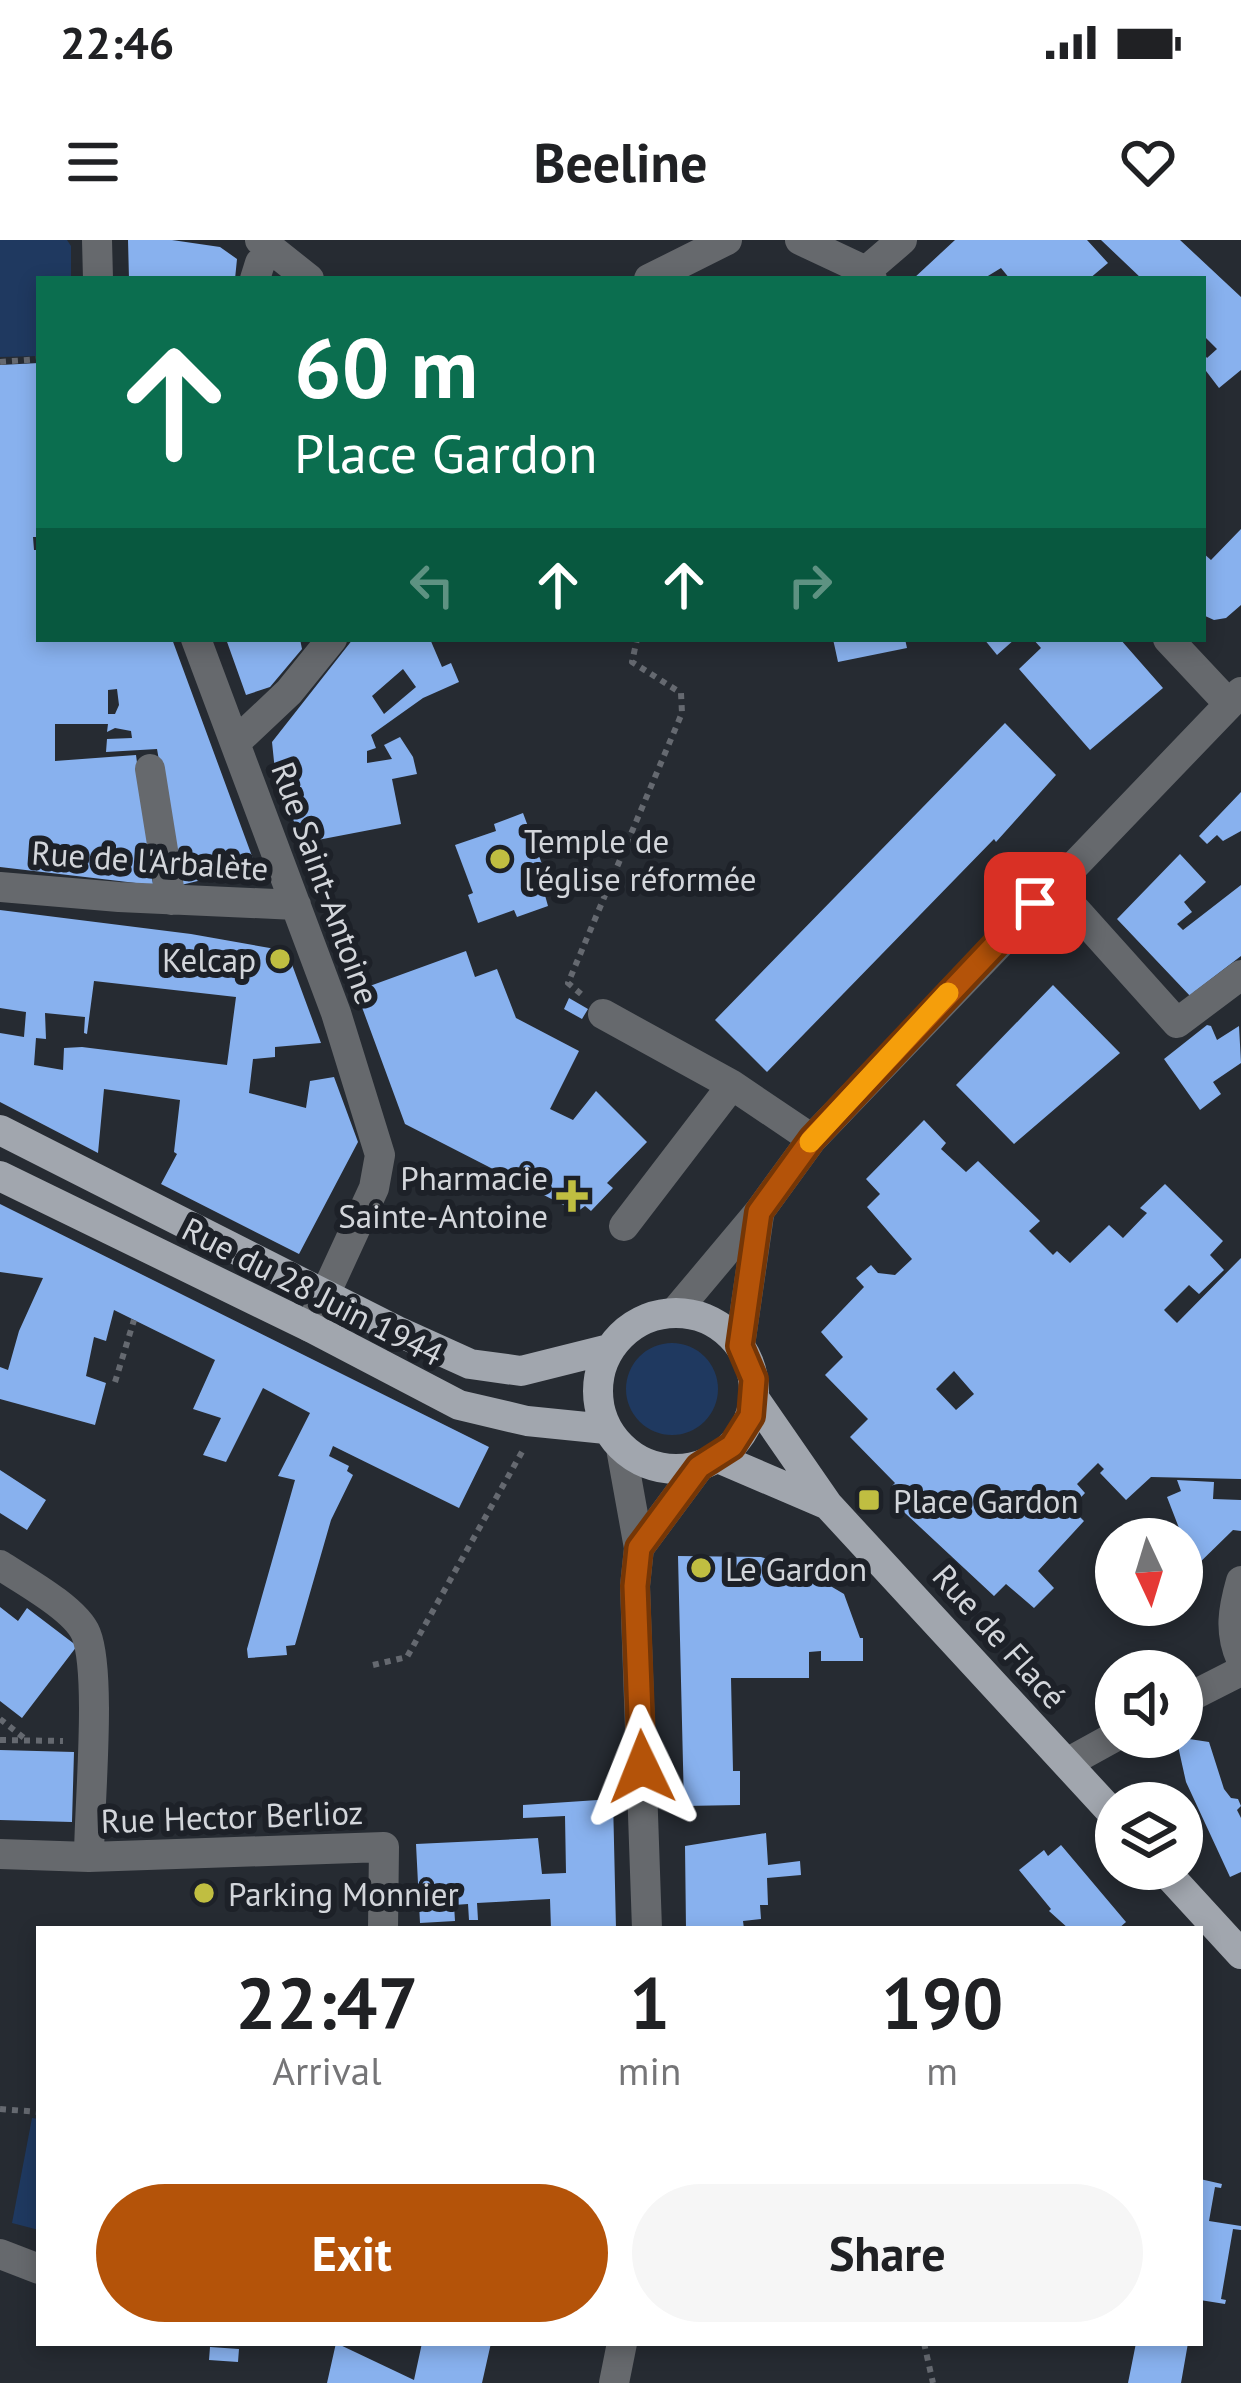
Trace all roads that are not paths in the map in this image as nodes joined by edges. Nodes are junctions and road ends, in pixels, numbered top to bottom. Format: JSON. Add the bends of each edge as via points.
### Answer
{"nodes":[{"id":1,"x":97,"y":240,"type":"edge"},
{"id":2,"x":727,"y":240,"type":"edge"},
{"id":3,"x":800,"y":240,"type":"edge"},
{"id":4,"x":902,"y":240,"type":"edge"},
{"id":5,"x":266,"y":245,"type":"edge"},
{"id":6,"x":869,"y":275,"type":"edge"},
{"id":7,"x":98,"y":276,"type":"edge"},
{"id":8,"x":256,"y":276,"type":"edge"},
{"id":9,"x":305,"y":276,"type":"edge"},
{"id":10,"x":655,"y":276,"type":"edge"},
{"id":11,"x":197,"y":642,"type":"edge"},
{"id":12,"x":330,"y":642,"type":"edge"},
{"id":13,"x":1171,"y":642,"type":"edge"},
{"id":14,"x":1235,"y":698,"type":"edge"},
{"id":15,"x":236,"y":742,"type":"junction"},
{"id":16,"x":150,"y":769,"type":"dead end"},
{"id":17,"x":1053,"y":885,"type":"junction"},
{"id":18,"x":0,"y":887,"type":"edge"},
{"id":19,"x":171,"y":900,"type":"junction"},
{"id":20,"x":296,"y":905,"type":"junction"},
{"id":21,"x":1241,"y":975,"type":"edge"},
{"id":22,"x":603,"y":1014,"type":"road end"},
{"id":23,"x":732,"y":1085,"type":"junction"},
{"id":24,"x":0,"y":1130,"type":"edge"},
{"id":25,"x":812,"y":1139,"type":"junction"},
{"id":26,"x":0,"y":1176,"type":"edge"},
{"id":27,"x":759,"y":1212,"type":"junction"},
{"id":28,"x":624,"y":1226,"type":"dead end"},
{"id":29,"x":327,"y":1295,"type":"junction"},
{"id":30,"x":675,"y":1312,"type":"junction"},
{"id":31,"x":310,"y":1327,"type":"junction"},
{"id":32,"x":740,"y":1346,"type":"junction"},
{"id":33,"x":609,"y":1348,"type":"junction"},
{"id":34,"x":754,"y":1398,"type":"junction"},
{"id":35,"x":614,"y":1438,"type":"junction"},
{"id":36,"x":708,"y":1462,"type":"junction"},
{"id":37,"x":828,"y":1505,"type":"junction"},
{"id":38,"x":639,"y":1548,"type":"junction"},
{"id":39,"x":0,"y":1564,"type":"edge"},
{"id":40,"x":1241,"y":1581,"type":"edge"},
{"id":41,"x":1241,"y":1659,"type":"edge"},
{"id":42,"x":1241,"y":1671,"type":"edge"},
{"id":43,"x":1203,"y":1690,"type":"edge"},
{"id":44,"x":1095,"y":1748,"type":"edge"},
{"id":45,"x":1067,"y":1763,"type":"junction"},
{"id":46,"x":1095,"y":1794,"type":"edge"},
{"id":47,"x":0,"y":1854,"type":"edge"},
{"id":48,"x":89,"y":1857,"type":"junction"},
{"id":49,"x":1182,"y":1890,"type":"edge"},
{"id":50,"x":383,"y":1926,"type":"edge"},
{"id":51,"x":647,"y":1926,"type":"edge"},
{"id":52,"x":1241,"y":1954,"type":"edge"},
{"id":53,"x":0,"y":2254,"type":"edge"},
{"id":54,"x":36,"y":2268,"type":"edge"},
{"id":55,"x":621,"y":2346,"type":"edge"},
{"id":56,"x":614,"y":2383,"type":"edge"}],
"edges":[{"from":1,"to":7,"type":"street"},
{"from":2,"to":10,"type":"street"},
{"from":3,"to":6,"type":"street"},
{"from":4,"to":6,"type":"street"},
{"from":5,"to":8,"type":"street"},
{"from":5,"to":9,"type":"street"},
{"from":11,"to":15,"type":"street","name":"Rue Saint-Antoine"},
{"from":12,"to":15,"type":"street"},
{"from":13,"to":14,"type":"street"},
{"from":14,"to":17,"type":"street"},
{"from":15,"to":20,"type":"street","name":"Rue Saint-Antoine"},
{"from":16,"to":19,"type":"street"},
{"from":17,"to":21,"type":"street","via":[[1178,1023]]},
{"from":17,"to":25,"type":"street"},
{"from":18,"to":19,"type":"street","name":"Rue de l'Arbalète"},
{"from":19,"to":20,"type":"street","name":"Rue de l'Arbalète"},
{"from":20,"to":29,"type":"street","name":"Rue Saint-Antoine","via":[[380,1155],[374,1188]]},
{"from":22,"to":23,"type":"street"},
{"from":23,"to":25,"type":"street"},
{"from":23,"to":28,"type":"street"},
{"from":24,"to":29,"type":"main road","name":"Rue du 28 Juin 1944"},
{"from":25,"to":27,"type":"street"},
{"from":26,"to":31,"type":"main road","name":"Rue du 28 Juin 1944"},
{"from":27,"to":30,"type":"street"},
{"from":27,"to":32,"type":"street"},
{"from":29,"to":31,"type":"street"},
{"from":29,"to":33,"type":"main road","name":"Rue du 28 Juin 1944","via":[[470,1364],[520,1371]]},
{"from":30,"to":32,"type":"main road","via":[[712,1321]]},
{"from":30,"to":33,"type":"main road","via":[[649,1317]]},
{"from":31,"to":35,"type":"main road","name":"Rue du 28 Juin 1944","via":[[459,1405]]},
{"from":32,"to":34,"type":"main road"},
{"from":33,"to":35,"type":"main road","via":[[597,1388]]},
{"from":34,"to":36,"type":"main road","via":[[743,1432]]},
{"from":34,"to":37,"type":"main road","name":"Rue de Flacé"},
{"from":35,"to":36,"type":"main road","via":[[663,1469]]},
{"from":35,"to":38,"type":"street"},
{"from":36,"to":37,"type":"main road","name":"Rue de Flacé"},
{"from":36,"to":38,"type":"street"},
{"from":37,"to":45,"type":"main road","name":"Rue de Flacé"},
{"from":38,"to":51,"type":"street"},
{"from":39,"to":48,"type":"street","via":[[74,1616],[86,1634]]},
{"from":40,"to":41,"type":"street","via":[[1233,1640]]},
{"from":42,"to":43,"type":"street"},
{"from":44,"to":45,"type":"street"},
{"from":45,"to":46,"type":"main road","name":"Rue de Flacé"},
{"from":47,"to":48,"type":"street","name":"Rue Hector Berlioz"},
{"from":48,"to":50,"type":"street","name":"Rue Hector Berlioz","via":[[384,1847]]},
{"from":49,"to":52,"type":"main road"},
{"from":53,"to":54,"type":"street"},
{"from":55,"to":56,"type":"street"}]}
